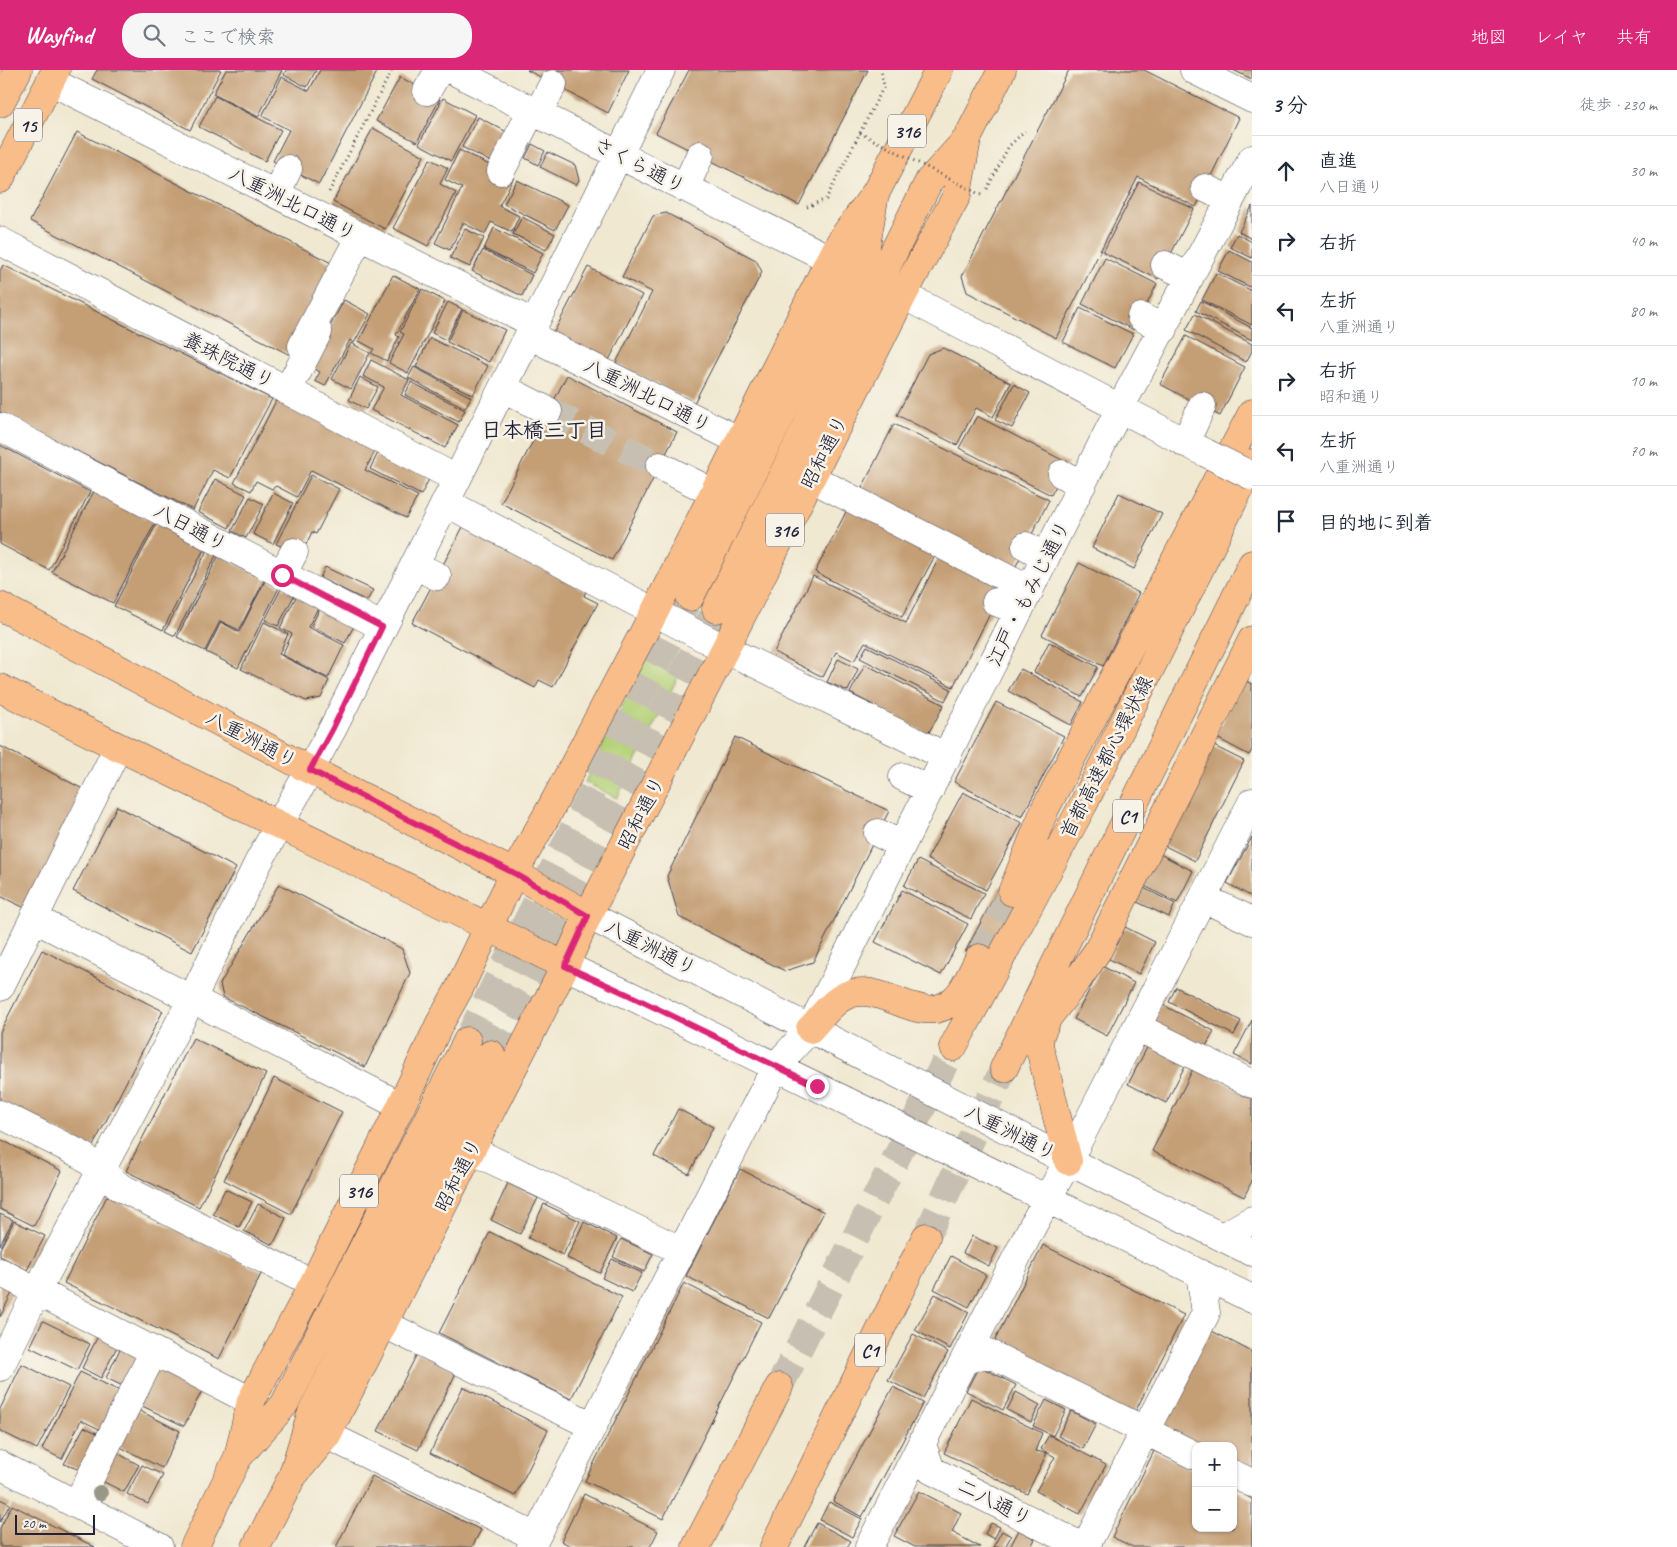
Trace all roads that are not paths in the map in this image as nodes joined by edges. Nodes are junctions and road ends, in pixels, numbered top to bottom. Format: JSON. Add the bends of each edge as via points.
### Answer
{"nodes":[{"id":1,"x":18,"y":70,"type":"edge"},
{"id":2,"x":452,"y":70,"type":"edge"},
{"id":3,"x":661,"y":70,"type":"edge"},
{"id":4,"x":939,"y":70,"type":"edge"},
{"id":5,"x":1002,"y":70,"type":"edge"},
{"id":6,"x":1194,"y":70,"type":"edge"},
{"id":7,"x":53,"y":75,"type":"edge"},
{"id":8,"x":554,"y":84,"type":"dead end"},
{"id":9,"x":1252,"y":99,"type":"edge"},
{"id":10,"x":0,"y":103,"type":"edge"},
{"id":11,"x":535,"y":112,"type":"junction"},
{"id":12,"x":967,"y":139,"type":"junction"},
{"id":13,"x":619,"y":155,"type":"junction"},
{"id":14,"x":700,"y":155,"type":"dead end"},
{"id":15,"x":1252,"y":159,"type":"edge"},
{"id":16,"x":288,"y":169,"type":"dead end"},
{"id":17,"x":501,"y":171,"type":"dead end"},
{"id":18,"x":0,"y":180,"type":"edge"},
{"id":19,"x":685,"y":188,"type":"junction"},
{"id":20,"x":1205,"y":188,"type":"dead end"},
{"id":21,"x":876,"y":192,"type":"junction"},
{"id":22,"x":276,"y":194,"type":"junction"},
{"id":23,"x":1230,"y":200,"type":"junction"},
{"id":24,"x":360,"y":236,"type":"junction"},
{"id":25,"x":0,"y":241,"type":"edge"},
{"id":26,"x":830,"y":259,"type":"junction"},
{"id":27,"x":1166,"y":265,"type":"dead end"},
{"id":28,"x":1190,"y":277,"type":"junction"},
{"id":29,"x":903,"y":295,"type":"junction"},
{"id":30,"x":335,"y":300,"type":"dead end"},
{"id":31,"x":532,"y":330,"type":"junction"},
{"id":32,"x":302,"y":346,"type":"dead end"},
{"id":33,"x":503,"y":388,"type":"junction"},
{"id":34,"x":288,"y":390,"type":"junction"},
{"id":35,"x":1202,"y":406,"type":"dead end"},
{"id":36,"x":1120,"y":408,"type":"junction"},
{"id":37,"x":548,"y":411,"type":"tunnel mouth"},
{"id":38,"x":1252,"y":413,"type":"edge"},
{"id":39,"x":0,"y":427,"type":"edge"},
{"id":40,"x":740,"y":441,"type":"junction"},
{"id":41,"x":1195,"y":448,"type":"junction"},
{"id":42,"x":1252,"y":463,"type":"edge"},
{"id":43,"x":660,"y":466,"type":"tunnel mouth"},
{"id":44,"x":1252,"y":476,"type":"edge"},
{"id":45,"x":811,"y":478,"type":"junction"},
{"id":46,"x":451,"y":491,"type":"junction"},
{"id":47,"x":714,"y":493,"type":"junction"},
{"id":48,"x":1252,"y":564,"type":"edge"},
{"id":49,"x":690,"y":597,"type":"tunnel mouth"},
{"id":50,"x":1015,"y":601,"type":"junction"},
{"id":51,"x":0,"y":606,"type":"edge"},
{"id":52,"x":716,"y":609,"type":"tunnel mouth"},
{"id":53,"x":655,"y":611,"type":"junction"},
{"id":54,"x":382,"y":627,"type":"junction"},
{"id":55,"x":1252,"y":640,"type":"edge"},
{"id":56,"x":725,"y":649,"type":"junction"},
{"id":57,"x":0,"y":688,"type":"edge"},
{"id":58,"x":118,"y":747,"type":"junction"},
{"id":59,"x":946,"y":756,"type":"junction"},
{"id":60,"x":310,"y":770,"type":"junction"},
{"id":61,"x":903,"y":777,"type":"dead end"},
{"id":62,"x":930,"y":790,"type":"junction"},
{"id":63,"x":1252,"y":802,"type":"edge"},
{"id":64,"x":278,"y":826,"type":"junction"},
{"id":65,"x":878,"y":833,"type":"dead end"},
{"id":66,"x":902,"y":845,"type":"junction"},
{"id":67,"x":514,"y":873,"type":"junction"},
{"id":68,"x":1012,"y":892,"type":"tunnel mouth"},
{"id":69,"x":1203,"y":898,"type":"junction"},
{"id":70,"x":588,"y":916,"type":"junction"},
{"id":71,"x":35,"y":919,"type":"junction"},
{"id":72,"x":1252,"y":921,"type":"edge"},
{"id":73,"x":488,"y":926,"type":"junction"},
{"id":74,"x":979,"y":958,"type":"tunnel mouth"},
{"id":75,"x":565,"y":966,"type":"junction"},
{"id":76,"x":0,"y":987,"type":"edge"},
{"id":77,"x":192,"y":999,"type":"junction"},
{"id":78,"x":1136,"y":1027,"type":"junction"},
{"id":79,"x":810,"y":1029,"type":"junction"},
{"id":80,"x":467,"y":1041,"type":"tunnel mouth"},
{"id":81,"x":953,"y":1047,"type":"tunnel mouth"},
{"id":82,"x":491,"y":1054,"type":"tunnel mouth"},
{"id":83,"x":776,"y":1066,"type":"junction"},
{"id":84,"x":1004,"y":1068,"type":"tunnel mouth"},
{"id":85,"x":1252,"y":1084,"type":"edge"},
{"id":86,"x":401,"y":1106,"type":"junction"},
{"id":87,"x":0,"y":1114,"type":"edge"},
{"id":88,"x":471,"y":1150,"type":"junction"},
{"id":89,"x":1068,"y":1161,"type":"junction"},
{"id":90,"x":100,"y":1171,"type":"junction"},
{"id":91,"x":1048,"y":1199,"type":"junction"},
{"id":92,"x":1252,"y":1220,"type":"edge"},
{"id":93,"x":926,"y":1237,"type":"tunnel mouth"},
{"id":94,"x":1222,"y":1237,"type":"junction"},
{"id":95,"x":682,"y":1251,"type":"junction"},
{"id":96,"x":1252,"y":1252,"type":"edge"},
{"id":97,"x":0,"y":1272,"type":"edge"},
{"id":98,"x":1200,"y":1274,"type":"junction"},
{"id":99,"x":313,"y":1284,"type":"junction"},
{"id":100,"x":37,"y":1290,"type":"junction"},
{"id":101,"x":1252,"y":1299,"type":"edge"},
{"id":102,"x":384,"y":1324,"type":"junction"},
{"id":103,"x":154,"y":1351,"type":"junction"},
{"id":104,"x":965,"y":1360,"type":"junction"},
{"id":105,"x":0,"y":1367,"type":"edge"},
{"id":106,"x":778,"y":1387,"type":"tunnel mouth"},
{"id":107,"x":251,"y":1401,"type":"junction"},
{"id":108,"x":593,"y":1426,"type":"junction"},
{"id":109,"x":1145,"y":1431,"type":"junction"},
{"id":110,"x":327,"y":1435,"type":"junction"},
{"id":111,"x":922,"y":1444,"type":"junction"},
{"id":112,"x":1192,"y":1454,"type":"edge"},
{"id":113,"x":238,"y":1458,"type":"junction"},
{"id":114,"x":815,"y":1462,"type":"junction"},
{"id":115,"x":0,"y":1465,"type":"edge"},
{"id":116,"x":1237,"y":1476,"type":"edge"},
{"id":117,"x":292,"y":1477,"type":"junction"},
{"id":118,"x":1252,"y":1483,"type":"edge"},
{"id":119,"x":77,"y":1504,"type":"junction"},
{"id":120,"x":534,"y":1542,"type":"edge"},
{"id":121,"x":158,"y":1547,"type":"edge"},
{"id":122,"x":194,"y":1547,"type":"edge"},
{"id":123,"x":256,"y":1547,"type":"edge"},
{"id":124,"x":696,"y":1547,"type":"edge"},
{"id":125,"x":764,"y":1547,"type":"edge"},
{"id":126,"x":774,"y":1547,"type":"edge"},
{"id":127,"x":869,"y":1547,"type":"edge"},
{"id":128,"x":1084,"y":1547,"type":"edge"}],
"edges":[{"from":1,"to":10,"type":"main road","number":"15"},
{"from":2,"to":11,"type":"street","name":"さくら通り"},
{"from":3,"to":13,"type":"street"},
{"from":4,"to":21,"type":"main road","number":"316"},
{"from":5,"to":12,"type":"main road","name":"昭和通り","number":"316"},
{"from":6,"to":9,"type":"street"},
{"from":7,"to":18,"type":"main road","number":"15"},
{"from":7,"to":22,"type":"street","name":"八重洲北口通り"},
{"from":8,"to":11,"type":"street"},
{"from":11,"to":13,"type":"street","name":"さくら通り"},
{"from":11,"to":17,"type":"street"},
{"from":12,"to":29,"type":"main road","name":"昭和通り","number":"316","via":[[957,195]]},
{"from":12,"to":52,"type":"main road","name":"昭和通り","number":"316","via":[[929,181]]},
{"from":13,"to":19,"type":"street","name":"さくら通り"},
{"from":13,"to":31,"type":"street"},
{"from":14,"to":19,"type":"street"},
{"from":15,"to":23,"type":"street","name":"江戸・もみじ通り"},
{"from":16,"to":22,"type":"street"},
{"from":19,"to":26,"type":"street","name":"さくら通り"},
{"from":20,"to":23,"type":"street"},
{"from":21,"to":26,"type":"main road","number":"316"},
{"from":21,"to":49,"type":"main road","number":"316","via":[[866,246]]},
{"from":22,"to":24,"type":"street","name":"八重洲北口通り"},
{"from":23,"to":28,"type":"street","name":"江戸・もみじ通り"},
{"from":24,"to":31,"type":"street","name":"八重洲北口通り","via":[[381,257]]},
{"from":24,"to":32,"type":"street"},
{"from":25,"to":34,"type":"street","name":"養珠院通り","via":[[247,378]]},
{"from":26,"to":40,"type":"main road","number":"316"},
{"from":27,"to":28,"type":"street"},
{"from":28,"to":36,"type":"street","name":"江戸・もみじ通り","via":[[1152,323]]},
{"from":29,"to":36,"type":"street"},
{"from":29,"to":45,"type":"main road","name":"昭和通り","number":"316"},
{"from":30,"to":34,"type":"street"},
{"from":31,"to":33,"type":"street"},
{"from":31,"to":40,"type":"street","name":"八重洲北口通り"},
{"from":33,"to":37,"type":"street"},
{"from":33,"to":46,"type":"street"},
{"from":34,"to":46,"type":"street","name":"養珠院通り","via":[[324,416]]},
{"from":35,"to":41,"type":"street"},
{"from":36,"to":41,"type":"street"},
{"from":36,"to":50,"type":"street","name":"江戸・もみじ通り","via":[[1072,479]]},
{"from":38,"to":68,"type":"main road","via":[[1045,809]]},
{"from":39,"to":54,"type":"street","name":"八日通り","via":[[51,463],[138,507],[178,511],[288,564]]},
{"from":40,"to":47,"type":"main road","number":"316"},
{"from":41,"to":44,"type":"street","bridge":true},
{"from":42,"to":81,"type":"main road","name":"首都高速都心環状線","number":"C1","via":[[1084,805]]},
{"from":43,"to":47,"type":"street"},
{"from":45,"to":50,"type":"street"},
{"from":45,"to":56,"type":"main road","name":"昭和通り","number":"316"},
{"from":46,"to":53,"type":"street","name":"養珠院通り"},
{"from":46,"to":54,"type":"street","via":[[426,570]]},
{"from":47,"to":53,"type":"main road","number":"316"},
{"from":48,"to":84,"type":"main road","number":"C1"},
{"from":50,"to":59,"type":"street","name":"江戸・もみじ通り"},
{"from":51,"to":60,"type":"main road","name":"八重洲通り"},
{"from":53,"to":56,"type":"street","name":"養珠院通り"},
{"from":53,"to":67,"type":"main road","number":"316"},
{"from":54,"to":60,"type":"street"},
{"from":55,"to":89,"type":"main road","via":[[1098,950],[1044,1026],[1039,1046]]},
{"from":56,"to":59,"type":"street","name":"養珠院通り","via":[[817,699]]},
{"from":56,"to":70,"type":"main road","name":"昭和通り","number":"316"},
{"from":57,"to":58,"type":"main road"},
{"from":58,"to":64,"type":"main road"},
{"from":58,"to":71,"type":"street"},
{"from":59,"to":62,"type":"street","name":"江戸・もみじ通り"},
{"from":60,"to":64,"type":"street"},
{"from":60,"to":67,"type":"main road","name":"八重洲通り"},
{"from":61,"to":62,"type":"street"},
{"from":62,"to":66,"type":"street","name":"江戸・もみじ通り"},
{"from":63,"to":69,"type":"street"},
{"from":64,"to":73,"type":"main road"},
{"from":64,"to":77,"type":"street"},
{"from":65,"to":66,"type":"street"},
{"from":66,"to":79,"type":"street","name":"江戸・もみじ通り","via":[[885,900]]},
{"from":67,"to":70,"type":"main road","name":"八重洲通り"},
{"from":67,"to":73,"type":"main road","number":"316"},
{"from":69,"to":72,"type":"street"},
{"from":69,"to":78,"type":"street"},
{"from":70,"to":75,"type":"main road","name":"昭和通り","number":"316"},
{"from":70,"to":79,"type":"street","name":"八重洲通り"},
{"from":71,"to":76,"type":"street"},
{"from":71,"to":77,"type":"street"},
{"from":73,"to":75,"type":"main road"},
{"from":73,"to":86,"type":"main road","number":"316"},
{"from":74,"to":79,"type":"main road","via":[[960,993],[941,1007],[918,1009],[869,992],[855,992],[833,1004]]},
{"from":75,"to":83,"type":"street"},
{"from":75,"to":88,"type":"main road","name":"昭和通り","number":"316"},
{"from":77,"to":86,"type":"street"},
{"from":77,"to":90,"type":"street"},
{"from":78,"to":85,"type":"street"},
{"from":78,"to":89,"type":"street"},
{"from":79,"to":83,"type":"street","name":"江戸・もみじ通り"},
{"from":79,"to":89,"type":"street","name":"八重洲通り"},
{"from":80,"to":113,"type":"main road","number":"316","via":[[284,1405]]},
{"from":82,"to":117,"type":"main road","name":"昭和通り","number":"316","via":[[312,1412]]},
{"from":83,"to":91,"type":"street"},
{"from":83,"to":95,"type":"street","name":"江戸・もみじ通り"},
{"from":86,"to":99,"type":"main road","number":"316"},
{"from":87,"to":90,"type":"street","via":[[82,1155]]},
{"from":88,"to":95,"type":"street"},
{"from":88,"to":102,"type":"main road","name":"昭和通り","number":"316"},
{"from":89,"to":91,"type":"street"},
{"from":89,"to":94,"type":"street","name":"八重洲通り"},
{"from":90,"to":99,"type":"street","via":[[120,1187]]},
{"from":90,"to":100,"type":"street"},
{"from":91,"to":98,"type":"street"},
{"from":91,"to":104,"type":"street"},
{"from":92,"to":94,"type":"street"},
{"from":93,"to":114,"type":"main road","number":"C1"},
{"from":94,"to":96,"type":"street","name":"八重洲通り"},
{"from":95,"to":108,"type":"street","name":"江戸・もみじ通り"},
{"from":97,"to":100,"type":"street"},
{"from":98,"to":101,"type":"street"},
{"from":98,"to":109,"type":"street","via":[[1206,1313]]},
{"from":99,"to":107,"type":"main road","number":"316"},
{"from":100,"to":103,"type":"street"},
{"from":100,"to":105,"type":"street"},
{"from":102,"to":108,"type":"street"},
{"from":102,"to":110,"type":"main road","name":"昭和通り","number":"316"},
{"from":103,"to":107,"type":"street"},
{"from":103,"to":119,"type":"street"},
{"from":104,"to":109,"type":"street","via":[[988,1353]]},
{"from":104,"to":111,"type":"street"},
{"from":106,"to":124,"type":"main road"},
{"from":107,"to":113,"type":"main road","number":"316"},
{"from":108,"to":120,"type":"street","name":"江戸・もみじ通り"},
{"from":109,"to":112,"type":"street"},
{"from":109,"to":128,"type":"street"},
{"from":110,"to":117,"type":"main road","name":"昭和通り","number":"316"},
{"from":110,"to":120,"type":"street"},
{"from":111,"to":127,"type":"street"},
{"from":111,"to":128,"type":"street","name":"二八通り","via":[[931,1470]]},
{"from":113,"to":122,"type":"main road","number":"316"},
{"from":114,"to":125,"type":"main road","number":"C1"},
{"from":114,"to":126,"type":"main road"},
{"from":115,"to":119,"type":"street"},
{"from":116,"to":118,"type":"street"},
{"from":117,"to":123,"type":"main road","name":"昭和通り","number":"316"},
{"from":119,"to":121,"type":"street"}]}
